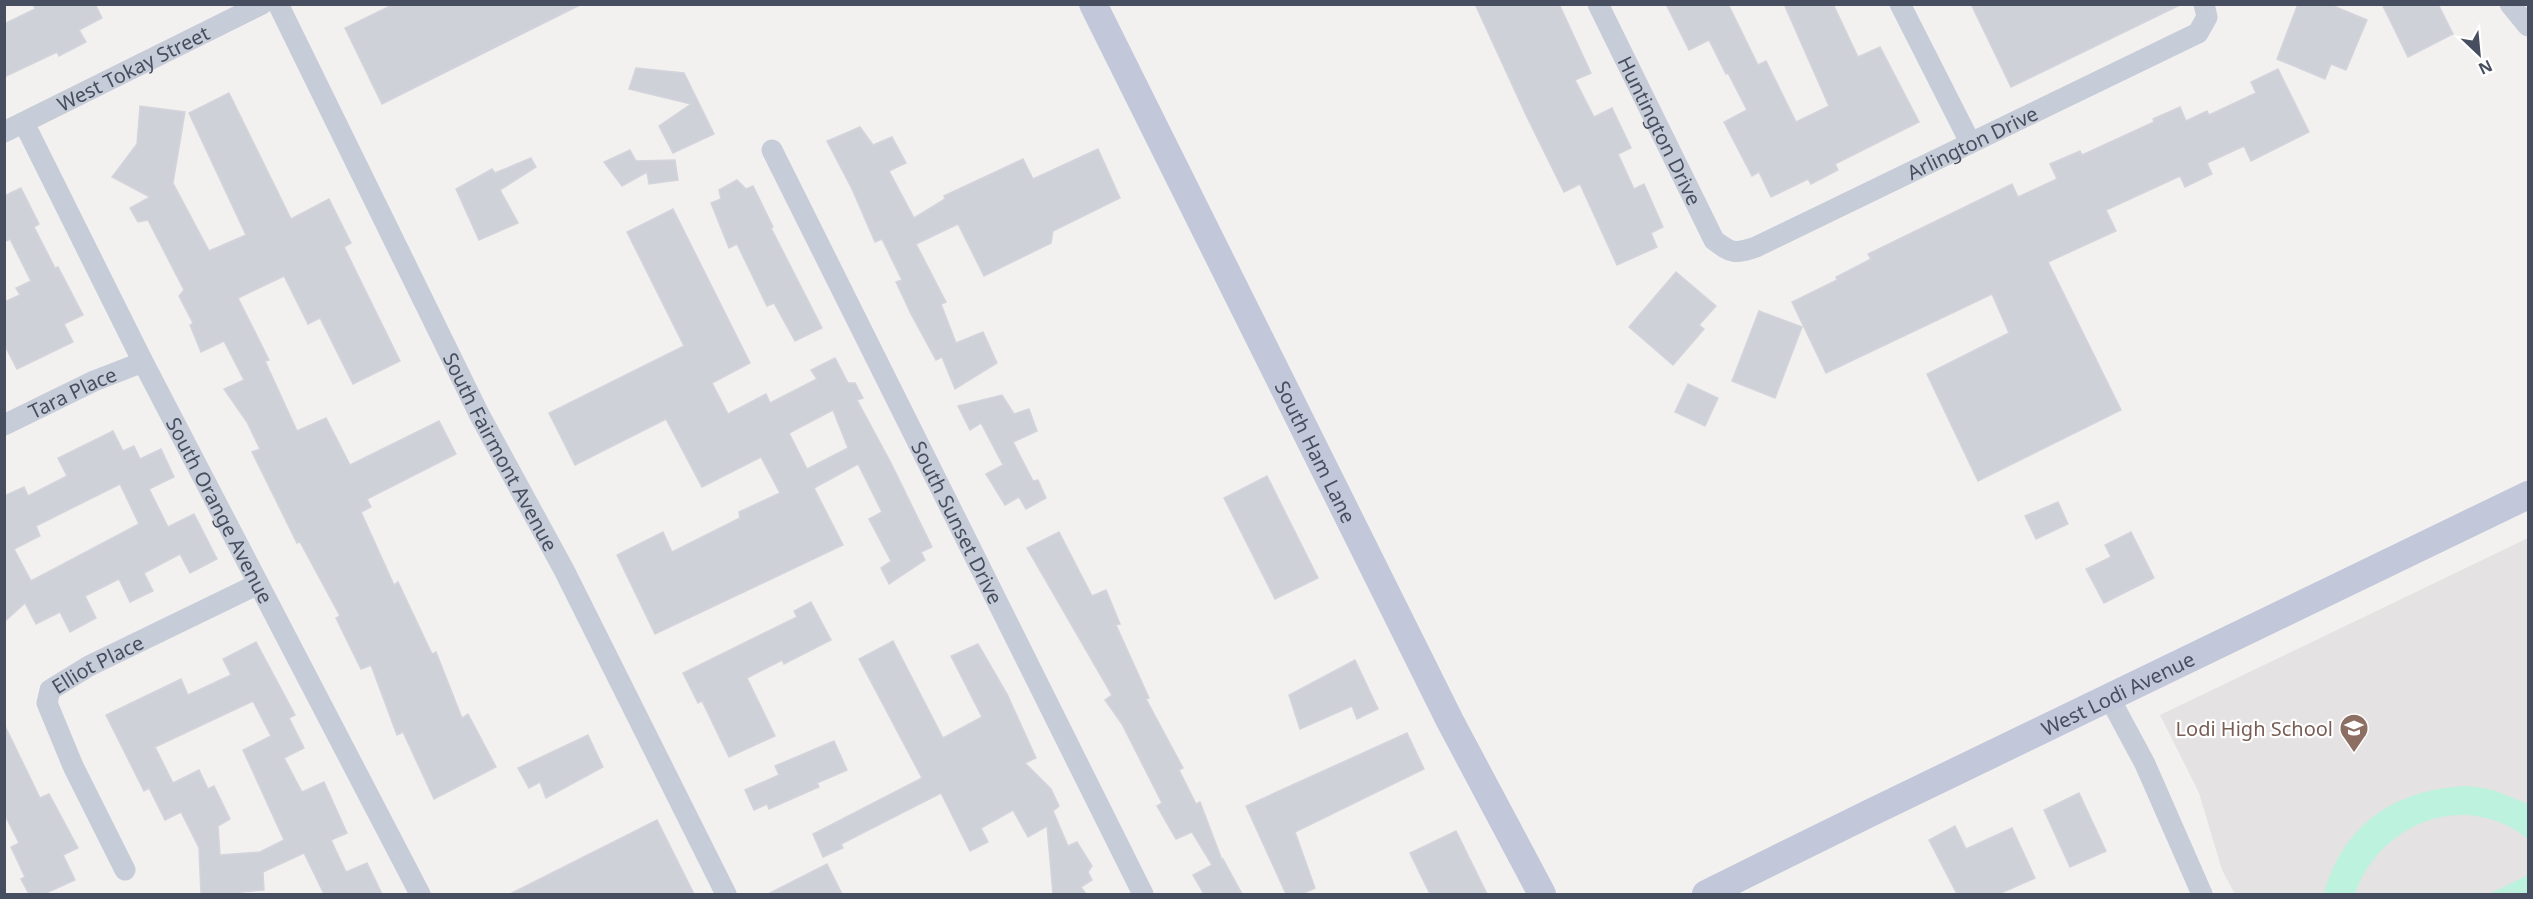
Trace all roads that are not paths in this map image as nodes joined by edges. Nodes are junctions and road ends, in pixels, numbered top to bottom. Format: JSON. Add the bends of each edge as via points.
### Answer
{"nodes":[{"id":1,"x":262,"y":4,"type":"edge"},
{"id":2,"x":278,"y":4,"type":"edge"},
{"id":3,"x":1093,"y":4,"type":"edge"},
{"id":4,"x":1598,"y":4,"type":"edge"},
{"id":5,"x":1900,"y":4,"type":"edge"},
{"id":6,"x":2511,"y":4,"type":"edge"},
{"id":7,"x":2205,"y":11,"type":"edge"},
{"id":8,"x":2529,"y":26,"type":"edge"},
{"id":9,"x":24,"y":123,"type":"junction"},
{"id":10,"x":4,"y":132,"type":"edge"},
{"id":11,"x":1970,"y":142,"type":"junction"},
{"id":12,"x":772,"y":150,"type":"dead end"},
{"id":13,"x":1728,"y":251,"type":"joint"},
{"id":14,"x":143,"y":362,"type":"junction"},
{"id":15,"x":4,"y":425,"type":"edge"},
{"id":16,"x":2529,"y":495,"type":"edge"},
{"id":17,"x":258,"y":584,"type":"junction"},
{"id":18,"x":2109,"y":697,"type":"junction"},
{"id":19,"x":125,"y":870,"type":"dead end"},
{"id":20,"x":420,"y":894,"type":"edge"},
{"id":21,"x":726,"y":894,"type":"edge"},
{"id":22,"x":1143,"y":894,"type":"edge"},
{"id":23,"x":1542,"y":894,"type":"edge"},
{"id":24,"x":1706,"y":894,"type":"edge"},
{"id":25,"x":2202,"y":894,"type":"edge"}],
"edges":[{"from":1,"to":9,"type":"street","name":"West Tokay Street"},
{"from":2,"to":21,"type":"street","name":"South Fairmont Avenue","via":[[479,414],[564,570]]},
{"from":3,"to":23,"type":"main road","name":"South Ham Lane","via":[[1450,721]]},
{"from":4,"to":13,"type":"street","name":"Huntington Drive","via":[[1714,240]]},
{"from":5,"to":11,"type":"street"},
{"from":6,"to":8,"type":"street"},
{"from":7,"to":11,"type":"street","name":"Arlington Drive","via":[[2198,33]]},
{"from":9,"to":10,"type":"street","name":"West Tokay Street"},
{"from":9,"to":14,"type":"street","name":"South Orange Avenue"},
{"from":11,"to":13,"type":"street","name":"Arlington Drive","via":[[1756,247],[1738,253]]},
{"from":12,"to":22,"type":"street","name":"South Sunset Drive"},
{"from":14,"to":15,"type":"street","name":"Tara Place"},
{"from":14,"to":17,"type":"street","name":"South Orange Avenue"},
{"from":16,"to":18,"type":"main road","name":"West Lodi Avenue"},
{"from":17,"to":19,"type":"street","name":"Elliot Place","via":[[89,666],[50,690],[47,703]]},
{"from":17,"to":20,"type":"street","name":"South Orange Avenue"},
{"from":18,"to":24,"type":"main road","name":"West Lodi Avenue"},
{"from":18,"to":25,"type":"street","via":[[2145,764]]}]}
